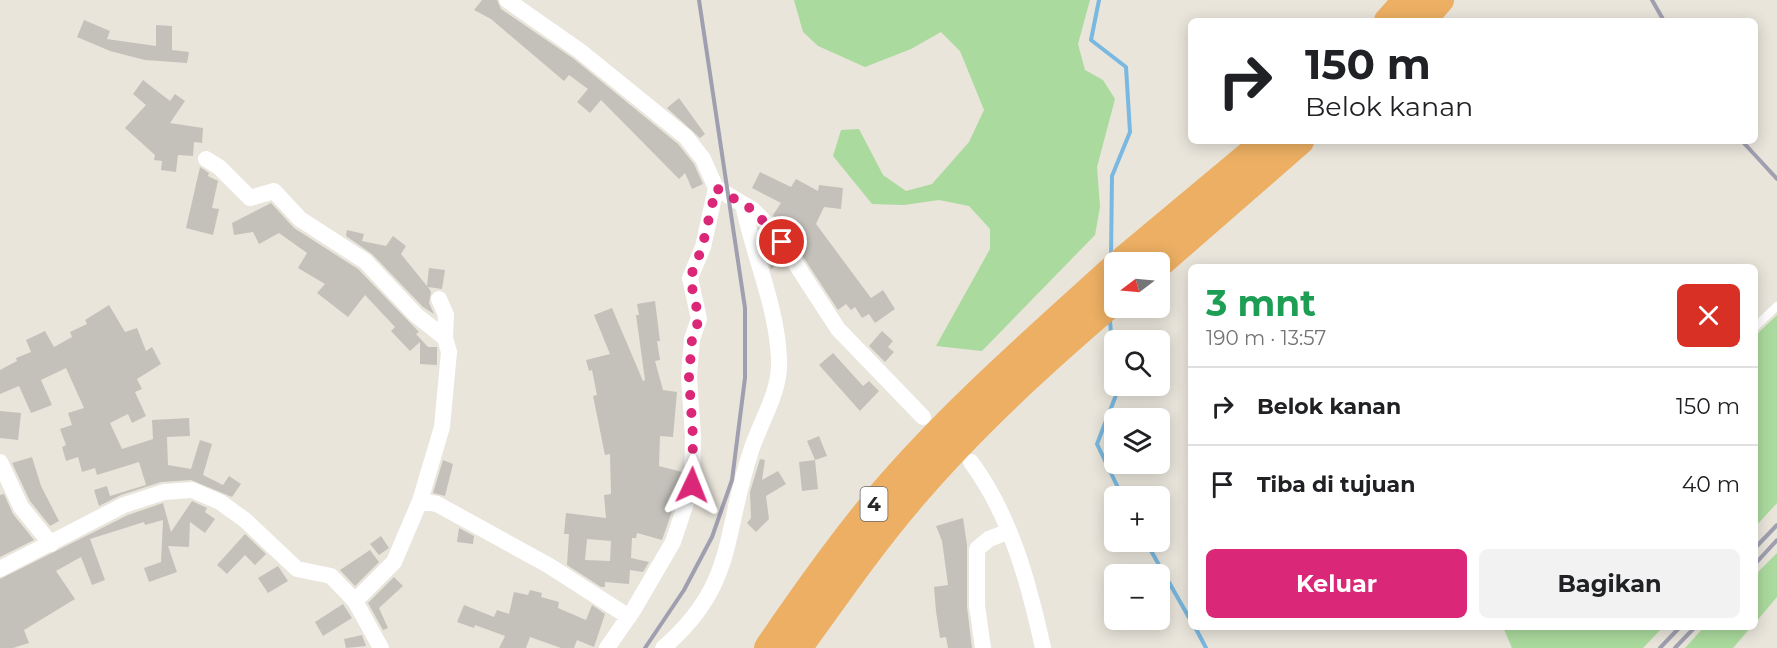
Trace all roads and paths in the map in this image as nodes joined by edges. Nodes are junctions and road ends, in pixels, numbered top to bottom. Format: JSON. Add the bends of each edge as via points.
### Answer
{"nodes":[{"id":1,"x":507,"y":0,"type":"edge"},
{"id":2,"x":1407,"y":0,"type":"edge"},
{"id":3,"x":1440,"y":0,"type":"edge"},
{"id":4,"x":1391,"y":18,"type":"edge"},
{"id":5,"x":1425,"y":18,"type":"edge"},
{"id":6,"x":1262,"y":144,"type":"edge"},
{"id":7,"x":1297,"y":144,"type":"edge"},
{"id":8,"x":206,"y":159,"type":"dead end"},
{"id":9,"x":716,"y":188,"type":"junction"},
{"id":10,"x":743,"y":204,"type":"junction"},
{"id":11,"x":1133,"y":252,"type":"edge"},
{"id":12,"x":1170,"y":254,"type":"edge"},
{"id":13,"x":1104,"y":278,"type":"edge"},
{"id":14,"x":439,"y":299,"type":"dead end"},
{"id":15,"x":1777,"y":306,"type":"edge"},
{"id":16,"x":1104,"y":308,"type":"edge"},
{"id":17,"x":1758,"y":324,"type":"edge"},
{"id":18,"x":445,"y":338,"type":"junction"},
{"id":19,"x":1003,"y":384,"type":"junction"},
{"id":20,"x":923,"y":417,"type":"dead end"},
{"id":21,"x":0,"y":462,"type":"edge"},
{"id":22,"x":972,"y":462,"type":"dead end"},
{"id":23,"x":420,"y":501,"type":"junction"},
{"id":24,"x":1007,"y":532,"type":"junction"},
{"id":25,"x":51,"y":544,"type":"junction"},
{"id":26,"x":0,"y":568,"type":"edge"},
{"id":27,"x":355,"y":601,"type":"junction"},
{"id":28,"x":629,"y":617,"type":"junction"},
{"id":29,"x":381,"y":648,"type":"edge"},
{"id":30,"x":608,"y":648,"type":"edge"},
{"id":31,"x":663,"y":648,"type":"edge"},
{"id":32,"x":768,"y":648,"type":"edge"},
{"id":33,"x":798,"y":648,"type":"edge"},
{"id":34,"x":983,"y":648,"type":"edge"},
{"id":35,"x":1043,"y":648,"type":"edge"}],
"edges":[{"from":1,"to":9,"type":"street","via":[[580,51],[686,137],[698,150]]},
{"from":2,"to":4,"type":"highway"},
{"from":3,"to":5,"type":"highway"},
{"from":6,"to":11,"type":"highway"},
{"from":7,"to":12,"type":"highway"},
{"from":8,"to":18,"type":"street","via":[[250,198],[274,191],[300,219],[365,261],[416,315]]},
{"from":9,"to":10,"type":"street"},
{"from":9,"to":28,"type":"street","via":[[702,248],[690,278],[699,319],[692,339],[689,377],[692,485],[673,542]]},
{"from":10,"to":20,"type":"street","via":[[775,232],[838,328]]},
{"from":10,"to":31,"type":"street","via":[[778,343],[777,376],[767,414],[750,453],[721,571],[696,615]]},
{"from":13,"to":19,"type":"highway","number":"4"},
{"from":14,"to":18,"type":"street","via":[[446,315]]},
{"from":15,"to":17,"type":"lane"},
{"from":16,"to":19,"type":"highway","number":"4"},
{"from":18,"to":23,"type":"street","via":[[449,352],[446,404]]},
{"from":19,"to":32,"type":"highway","number":"4","via":[[883,493]]},
{"from":19,"to":33,"type":"highway","number":"4","via":[[869,549]]},
{"from":21,"to":25,"type":"street","via":[[21,507]]},
{"from":22,"to":24,"type":"street","via":[[985,481]]},
{"from":23,"to":27,"type":"street","via":[[394,562]]},
{"from":23,"to":28,"type":"street","via":[[437,504],[548,565]]},
{"from":24,"to":34,"type":"street","via":[[989,538],[976,549],[977,606]]},
{"from":24,"to":35,"type":"street","via":[[1028,582]]},
{"from":25,"to":26,"type":"street"},
{"from":25,"to":27,"type":"street","via":[[124,505],[164,492],[192,490],[220,502],[245,520],[297,569],[331,576]]},
{"from":27,"to":29,"type":"street"},
{"from":28,"to":30,"type":"street"}]}
